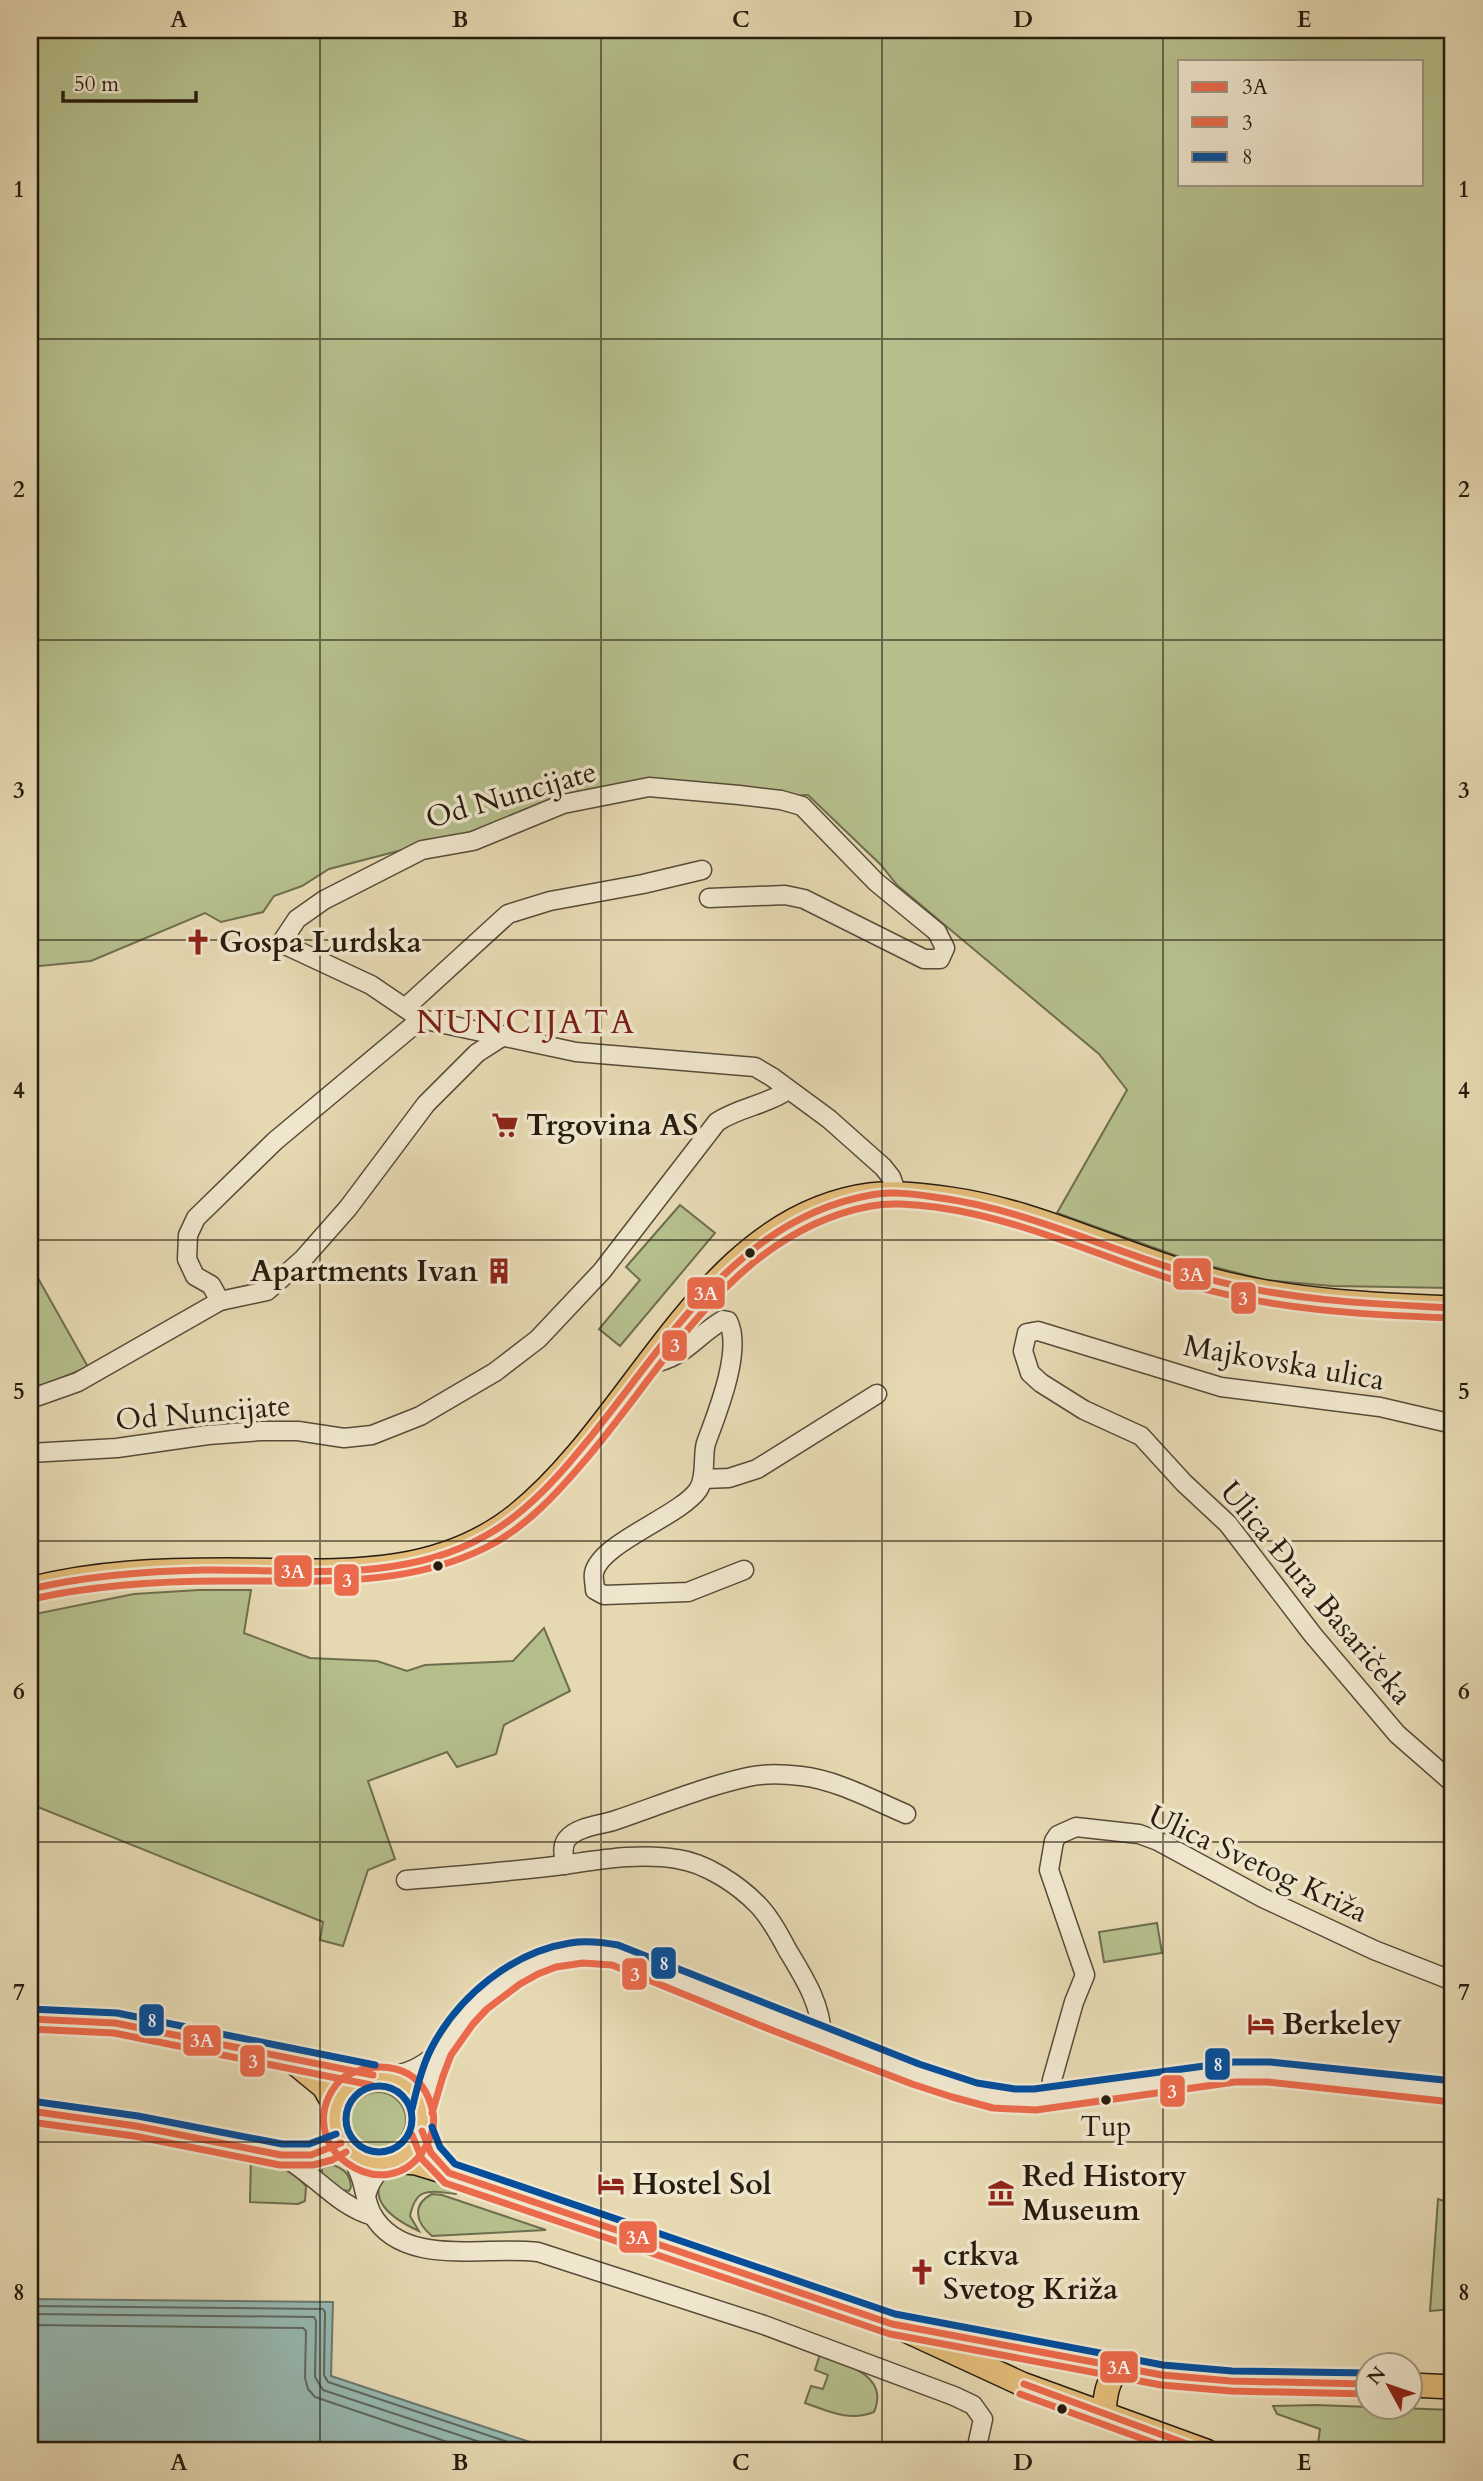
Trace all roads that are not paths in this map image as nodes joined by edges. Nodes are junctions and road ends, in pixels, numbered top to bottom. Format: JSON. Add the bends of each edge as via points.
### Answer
{"nodes":[{"id":1,"x":702,"y":870,"type":"dead end"},
{"id":2,"x":709,"y":898,"type":"dead end"},
{"id":3,"x":405,"y":1008,"type":"junction"},
{"id":4,"x":421,"y":1019,"type":"junction"},
{"id":5,"x":505,"y":1035,"type":"junction"},
{"id":6,"x":788,"y":1090,"type":"junction"},
{"id":7,"x":897,"y":1194,"type":"junction"},
{"id":8,"x":220,"y":1301,"type":"junction"},
{"id":9,"x":1453,"y":1308,"type":"edge"},
{"id":10,"x":1027,"y":1333,"type":"joint"},
{"id":11,"x":649,"y":1364,"type":"junction"},
{"id":12,"x":877,"y":1394,"type":"dead end"},
{"id":13,"x":30,"y":1399,"type":"edge"},
{"id":14,"x":1453,"y":1424,"type":"edge"},
{"id":15,"x":30,"y":1453,"type":"edge"},
{"id":16,"x":703,"y":1479,"type":"junction"},
{"id":17,"x":744,"y":1570,"type":"dead end"},
{"id":18,"x":30,"y":1589,"type":"edge"},
{"id":19,"x":1453,"y":1783,"type":"edge"},
{"id":20,"x":906,"y":1814,"type":"dead end"},
{"id":21,"x":565,"y":1865,"type":"junction"},
{"id":22,"x":406,"y":1880,"type":"dead end"},
{"id":23,"x":1453,"y":1981,"type":"edge"},
{"id":24,"x":30,"y":2019,"type":"edge"},
{"id":25,"x":822,"y":2039,"type":"junction"},
{"id":26,"x":443,"y":2048,"type":"junction"},
{"id":27,"x":281,"y":2056,"type":"junction"},
{"id":28,"x":380,"y":2076,"type":"junction"},
{"id":29,"x":1453,"y":2092,"type":"edge"},
{"id":30,"x":1050,"y":2097,"type":"junction"},
{"id":31,"x":335,"y":2108,"type":"junction"},
{"id":32,"x":30,"y":2111,"type":"edge"},
{"id":33,"x":422,"y":2121,"type":"junction"},
{"id":34,"x":345,"y":2148,"type":"junction"},
{"id":35,"x":281,"y":2155,"type":"junction"},
{"id":36,"x":391,"y":2162,"type":"junction"},
{"id":37,"x":449,"y":2173,"type":"junction"},
{"id":38,"x":366,"y":2196,"type":"junction"},
{"id":39,"x":373,"y":2216,"type":"junction"},
{"id":40,"x":892,"y":2324,"type":"junction"},
{"id":41,"x":1119,"y":2366,"type":"junction"},
{"id":42,"x":1354,"y":2384,"type":"edge"},
{"id":43,"x":1424,"y":2386,"type":"edge"},
{"id":44,"x":1453,"y":2387,"type":"edge"},
{"id":45,"x":1104,"y":2414,"type":"junction"},
{"id":46,"x":976,"y":2451,"type":"edge"},
{"id":47,"x":1206,"y":2451,"type":"edge"}],
"edges":[{"from":1,"to":3,"type":"street","via":[[508,914]]},
{"from":2,"to":3,"type":"street","name":"Od Nuncijate","via":[[785,895],[924,959],[940,959],[945,948],[937,932],[876,882],[802,806],[649,786],[563,804],[473,841],[422,850],[324,900],[297,919],[281,943],[371,985]]},
{"from":3,"to":4,"type":"street","name":"Od Nuncijate"},
{"from":4,"to":5,"type":"street","name":"Od Nuncijate"},
{"from":4,"to":8,"type":"street","via":[[275,1140],[197,1218],[188,1235],[187,1259],[195,1276],[211,1284]]},
{"from":5,"to":6,"type":"street","name":"Od Nuncijate","via":[[576,1052],[755,1067]]},
{"from":5,"to":8,"type":"street","name":"Od Nuncijate","via":[[477,1053],[426,1104],[303,1259],[267,1291]]},
{"from":6,"to":7,"type":"street","name":"Od Nuncijate","via":[[829,1118],[883,1167]]},
{"from":6,"to":15,"type":"street","name":"Od Nuncijate","via":[[717,1122],[603,1272],[538,1339],[495,1372],[421,1416],[372,1435],[344,1438],[261,1431]]},
{"from":7,"to":9,"type":"main road","via":[[974,1203],[1037,1220],[1231,1285],[1326,1301]]},
{"from":7,"to":11,"type":"main road","via":[[840,1200],[781,1226],[729,1268]]},
{"from":8,"to":13,"type":"street","name":"Od Nuncijate","via":[[78,1382]]},
{"from":10,"to":14,"type":"street","name":"Majkovska ulica","via":[[1038,1331],[1221,1387],[1380,1407]]},
{"from":10,"to":19,"type":"street","name":"Ulica Đura Basaričeka","via":[[1023,1351],[1030,1373],[1084,1410],[1141,1436],[1228,1524],[1397,1734]]},
{"from":11,"to":16,"type":"street","via":[[668,1361],[723,1320],[731,1327],[732,1361],[706,1443]]},
{"from":11,"to":18,"type":"main road","via":[[592,1440],[547,1489],[515,1517],[446,1555],[333,1573],[113,1573]]},
{"from":12,"to":16,"type":"street","via":[[757,1469],[729,1478]]},
{"from":16,"to":17,"type":"street","via":[[685,1502],[607,1554],[594,1573],[595,1590],[604,1595],[688,1592]]},
{"from":20,"to":21,"type":"street","via":[[828,1782],[750,1776],[577,1832],[563,1851]]},
{"from":21,"to":22,"type":"street"},
{"from":21,"to":25,"type":"street","via":[[680,1859],[714,1872],[760,1907],[806,1981],[819,2009]]},
{"from":23,"to":30,"type":"street","name":"Ulica Svetog Križa","via":[[1324,1927],[1158,1841],[1139,1834],[1076,1827],[1058,1835],[1049,1870],[1085,1975]]},
{"from":24,"to":27,"type":"main road","via":[[115,2023]]},
{"from":25,"to":26,"type":"street","via":[[615,1955],[591,1952],[549,1959],[501,1983]]},
{"from":25,"to":30,"type":"street","via":[[982,2094],[1014,2100]]},
{"from":26,"to":28,"type":"street","via":[[416,2070]]},
{"from":26,"to":33,"type":"street","via":[[428,2084]]},
{"from":27,"to":28,"type":"main road"},
{"from":27,"to":31,"type":"main road","via":[[324,2087]]},
{"from":28,"to":31,"type":"main road","via":[[349,2086]]},
{"from":28,"to":33,"type":"main road","via":[[410,2088],[418,2099]]},
{"from":29,"to":30,"type":"street","via":[[1234,2072]]},
{"from":31,"to":34,"type":"main road","via":[[334,2120]]},
{"from":32,"to":35,"type":"street","via":[[136,2126]]},
{"from":33,"to":36,"type":"main road","via":[[411,2149]]},
{"from":33,"to":37,"type":"main road","via":[[431,2153]]},
{"from":34,"to":35,"type":"street"},
{"from":34,"to":36,"type":"main road","via":[[361,2161]]},
{"from":34,"to":38,"type":"street"},
{"from":35,"to":39,"type":"street","via":[[346,2205]]},
{"from":36,"to":37,"type":"main road","via":[[416,2163]]},
{"from":36,"to":38,"type":"street","via":[[377,2171]]},
{"from":37,"to":40,"type":"main road"},
{"from":38,"to":39,"type":"street"},
{"from":39,"to":46,"type":"street","via":[[391,2235],[417,2248],[538,2252],[780,2331],[954,2396],[973,2405],[983,2419]]},
{"from":40,"to":41,"type":"main road"},
{"from":40,"to":45,"type":"main road","via":[[1021,2384]]},
{"from":41,"to":42,"type":"main road","via":[[1231,2381]]},
{"from":41,"to":45,"type":"main road","via":[[1105,2393]]},
{"from":43,"to":44,"type":"main road"},
{"from":45,"to":47,"type":"main road"}]}
